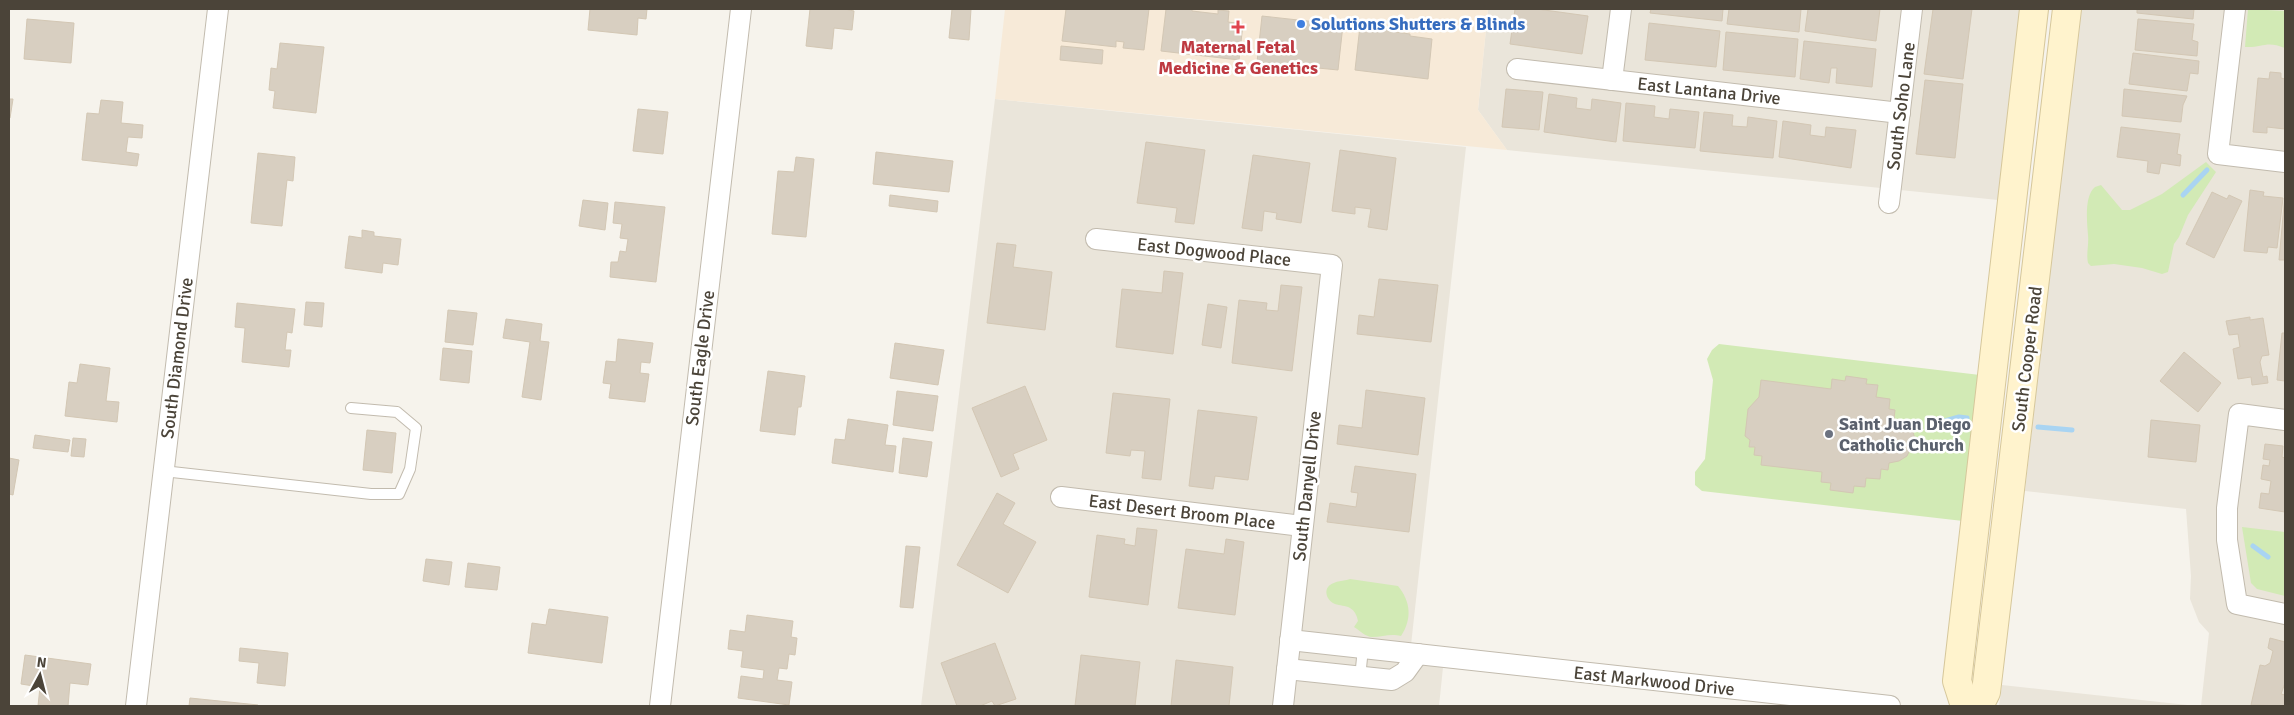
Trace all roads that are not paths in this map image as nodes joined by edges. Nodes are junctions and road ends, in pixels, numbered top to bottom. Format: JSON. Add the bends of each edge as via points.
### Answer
{"nodes":[{"id":1,"x":218,"y":9,"type":"edge"},
{"id":2,"x":741,"y":9,"type":"edge"},
{"id":3,"x":1621,"y":9,"type":"edge"},
{"id":4,"x":1912,"y":9,"type":"edge"},
{"id":5,"x":2034,"y":9,"type":"edge"},
{"id":6,"x":2067,"y":9,"type":"edge"},
{"id":7,"x":2235,"y":9,"type":"edge"},
{"id":8,"x":1517,"y":69,"type":"dead end"},
{"id":9,"x":1612,"y":80,"type":"junction"},
{"id":10,"x":1900,"y":113,"type":"junction"},
{"id":11,"x":2285,"y":162,"type":"edge"},
{"id":12,"x":1889,"y":203,"type":"dead end"},
{"id":13,"x":2010,"y":217,"type":"junction"},
{"id":14,"x":2043,"y":220,"type":"junction"},
{"id":15,"x":1096,"y":239,"type":"dead end"},
{"id":16,"x":1332,"y":265,"type":"joint"},
{"id":17,"x":351,"y":408,"type":"dead end"},
{"id":18,"x":2285,"y":420,"type":"edge"},
{"id":19,"x":163,"y":472,"type":"junction"},
{"id":20,"x":1061,"y":497,"type":"dead end"},
{"id":21,"x":1302,"y":526,"type":"junction"},
{"id":22,"x":2285,"y":614,"type":"edge"},
{"id":23,"x":1290,"y":640,"type":"junction"},
{"id":24,"x":1363,"y":648,"type":"junction"},
{"id":25,"x":1418,"y":654,"type":"junction"},
{"id":26,"x":1287,"y":669,"type":"junction"},
{"id":27,"x":1360,"y":678,"type":"junction"},
{"id":28,"x":136,"y":706,"type":"edge"},
{"id":29,"x":660,"y":706,"type":"edge"},
{"id":30,"x":1283,"y":706,"type":"edge"},
{"id":31,"x":1890,"y":706,"type":"edge"},
{"id":32,"x":1966,"y":706,"type":"edge"},
{"id":33,"x":1979,"y":706,"type":"edge"}],
"edges":[{"from":1,"to":19,"type":"street","name":"South Diamond Drive"},
{"from":2,"to":29,"type":"street","name":"South Eagle Drive"},
{"from":3,"to":9,"type":"street"},
{"from":4,"to":10,"type":"street","name":"South Soho Lane"},
{"from":5,"to":13,"type":"main road","name":"South Cooper Road"},
{"from":6,"to":14,"type":"main road","name":"South Cooper Road"},
{"from":7,"to":11,"type":"street","via":[[2218,154]]},
{"from":8,"to":9,"type":"street","name":"East Lantana Drive"},
{"from":9,"to":10,"type":"street","name":"East Lantana Drive"},
{"from":10,"to":12,"type":"street","name":"South Soho Lane"},
{"from":13,"to":14,"type":"main road"},
{"from":13,"to":32,"type":"main road","name":"South Cooper Road","via":[[1957,680]]},
{"from":14,"to":33,"type":"main road","name":"South Cooper Road","via":[[1986,692]]},
{"from":15,"to":16,"type":"street","name":"East Dogwood Place"},
{"from":16,"to":21,"type":"street","name":"South Danyell Drive"},
{"from":17,"to":19,"type":"lane","via":[[397,412],[416,428],[410,469],[399,494],[371,494]]},
{"from":18,"to":22,"type":"street","via":[[2239,414],[2227,508],[2227,540],[2237,604]]},
{"from":19,"to":28,"type":"street","name":"South Diamond Drive"},
{"from":20,"to":21,"type":"street","name":"East Desert Broom Place"},
{"from":21,"to":23,"type":"street","name":"South Danyell Drive"},
{"from":23,"to":24,"type":"street","name":"East Markwood Drive"},
{"from":23,"to":26,"type":"street","name":"South Danyell Drive"},
{"from":24,"to":25,"type":"street","name":"East Markwood Drive"},
{"from":24,"to":27,"type":"lane"},
{"from":25,"to":27,"type":"street","via":[[1405,672],[1392,680]]},
{"from":25,"to":31,"type":"street","name":"East Markwood Drive"},
{"from":26,"to":27,"type":"street"},
{"from":26,"to":30,"type":"street","name":"South Danyell Drive"}]}
